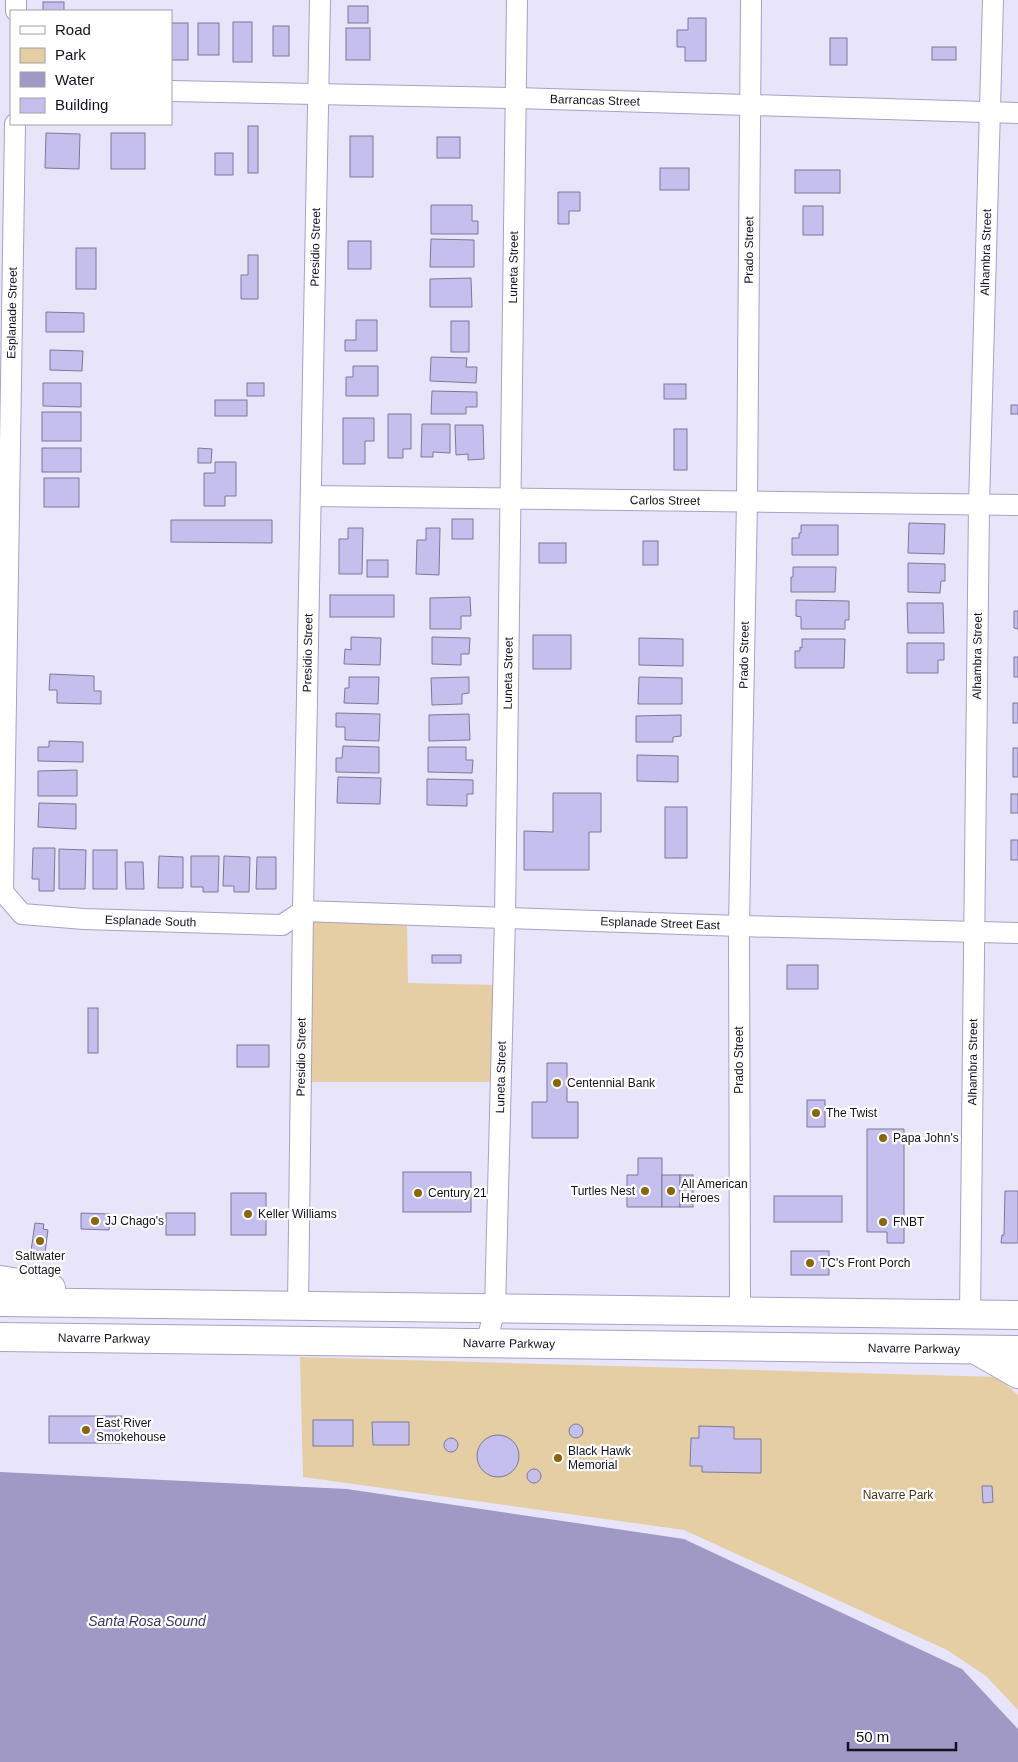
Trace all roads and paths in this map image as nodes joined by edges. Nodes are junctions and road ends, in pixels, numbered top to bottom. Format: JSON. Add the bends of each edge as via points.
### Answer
{"nodes":[{"id":1,"x":320,"y":0,"type":"edge"},
{"id":2,"x":517,"y":0,"type":"edge"},
{"id":3,"x":751,"y":0,"type":"edge"},
{"id":4,"x":993,"y":0,"type":"edge"},
{"id":5,"x":172,"y":92,"type":"edge"},
{"id":6,"x":319,"y":93,"type":"junction"},
{"id":7,"x":516,"y":98,"type":"junction"},
{"id":8,"x":750,"y":105,"type":"junction"},
{"id":9,"x":990,"y":113,"type":"junction"},
{"id":10,"x":1018,"y":113,"type":"edge"},
{"id":11,"x":15,"y":125,"type":"edge"},
{"id":12,"x":310,"y":496,"type":"junction"},
{"id":13,"x":510,"y":499,"type":"junction"},
{"id":14,"x":747,"y":501,"type":"junction"},
{"id":15,"x":979,"y":505,"type":"junction"},
{"id":16,"x":1018,"y":506,"type":"edge"},
{"id":17,"x":3,"y":892,"type":"joint"},
{"id":18,"x":303,"y":911,"type":"junction"},
{"id":19,"x":505,"y":918,"type":"junction"},
{"id":20,"x":738,"y":926,"type":"junction"},
{"id":21,"x":974,"y":932,"type":"junction"},
{"id":22,"x":1018,"y":933,"type":"edge"},
{"id":23,"x":0,"y":1280,"type":"edge"},
{"id":24,"x":0,"y":1302,"type":"edge"},
{"id":25,"x":130,"y":1304,"type":"junction"},
{"id":26,"x":298,"y":1305,"type":"junction"},
{"id":27,"x":495,"y":1309,"type":"junction"},
{"id":28,"x":740,"y":1310,"type":"junction"},
{"id":29,"x":970,"y":1314,"type":"junction"},
{"id":30,"x":1018,"y":1315,"type":"edge"},
{"id":31,"x":0,"y":1319,"type":"edge"},
{"id":32,"x":0,"y":1337,"type":"edge"},
{"id":33,"x":486,"y":1344,"type":"junction"},
{"id":34,"x":976,"y":1350,"type":"junction"},
{"id":35,"x":1018,"y":1350,"type":"edge"},
{"id":36,"x":1018,"y":1374,"type":"edge"}],
"edges":[{"from":1,"to":6,"type":"street","name":"Presidio Street"},
{"from":2,"to":7,"type":"street","name":"Luneta Street"},
{"from":3,"to":8,"type":"street","name":"Prado Street"},
{"from":4,"to":9,"type":"street","name":"Alhambra Street"},
{"from":5,"to":6,"type":"street","name":"Barrancas Street"},
{"from":6,"to":7,"type":"street","name":"Barrancas Street"},
{"from":6,"to":12,"type":"street","name":"Presidio Street"},
{"from":7,"to":8,"type":"street","name":"Barrancas Street"},
{"from":7,"to":13,"type":"street","name":"Luneta Street"},
{"from":8,"to":9,"type":"street","name":"Barrancas Street"},
{"from":8,"to":14,"type":"street","name":"Prado Street"},
{"from":9,"to":10,"type":"street","name":"Barrancas Street"},
{"from":9,"to":15,"type":"street","name":"Alhambra Street"},
{"from":11,"to":17,"type":"street","name":"Esplanade Street"},
{"from":12,"to":13,"type":"street","name":"Carlos Street"},
{"from":12,"to":18,"type":"street","name":"Presidio Street"},
{"from":13,"to":14,"type":"street","name":"Carlos Street"},
{"from":13,"to":19,"type":"street","name":"Luneta Street"},
{"from":14,"to":15,"type":"street","name":"Carlos Street"},
{"from":14,"to":20,"type":"street","name":"Prado Street"},
{"from":15,"to":16,"type":"street","name":"Carlos Street"},
{"from":15,"to":21,"type":"street","name":"Alhambra Street"},
{"from":17,"to":18,"type":"street","name":"Esplanade South","via":[[22,914],[84,919],[282,925]]},
{"from":18,"to":19,"type":"street","name":"Esplanade Street East"},
{"from":18,"to":26,"type":"street","name":"Presidio Street"},
{"from":19,"to":20,"type":"street","name":"Esplanade Street East"},
{"from":19,"to":27,"type":"street","name":"Luneta Street"},
{"from":20,"to":21,"type":"street","name":"Esplanade Street East"},
{"from":20,"to":28,"type":"street","name":"Prado Street"},
{"from":21,"to":22,"type":"street","name":"Esplanade Street East"},
{"from":21,"to":29,"type":"street","name":"Alhambra Street"},
{"from":23,"to":26,"type":"highway","via":[[54,1288],[257,1291]]},
{"from":24,"to":25,"type":"highway"},
{"from":25,"to":26,"type":"highway"},
{"from":25,"to":31,"type":"highway","via":[[61,1320]]},
{"from":26,"to":27,"type":"highway"},
{"from":27,"to":28,"type":"highway"},
{"from":27,"to":33,"type":"street","name":"Luneta Street"},
{"from":28,"to":29,"type":"highway"},
{"from":29,"to":30,"type":"highway"},
{"from":32,"to":33,"type":"highway","name":"Navarre Parkway"},
{"from":33,"to":34,"type":"highway","name":"Navarre Parkway"},
{"from":34,"to":35,"type":"highway","name":"Navarre Parkway"},
{"from":34,"to":36,"type":"highway"}]}
